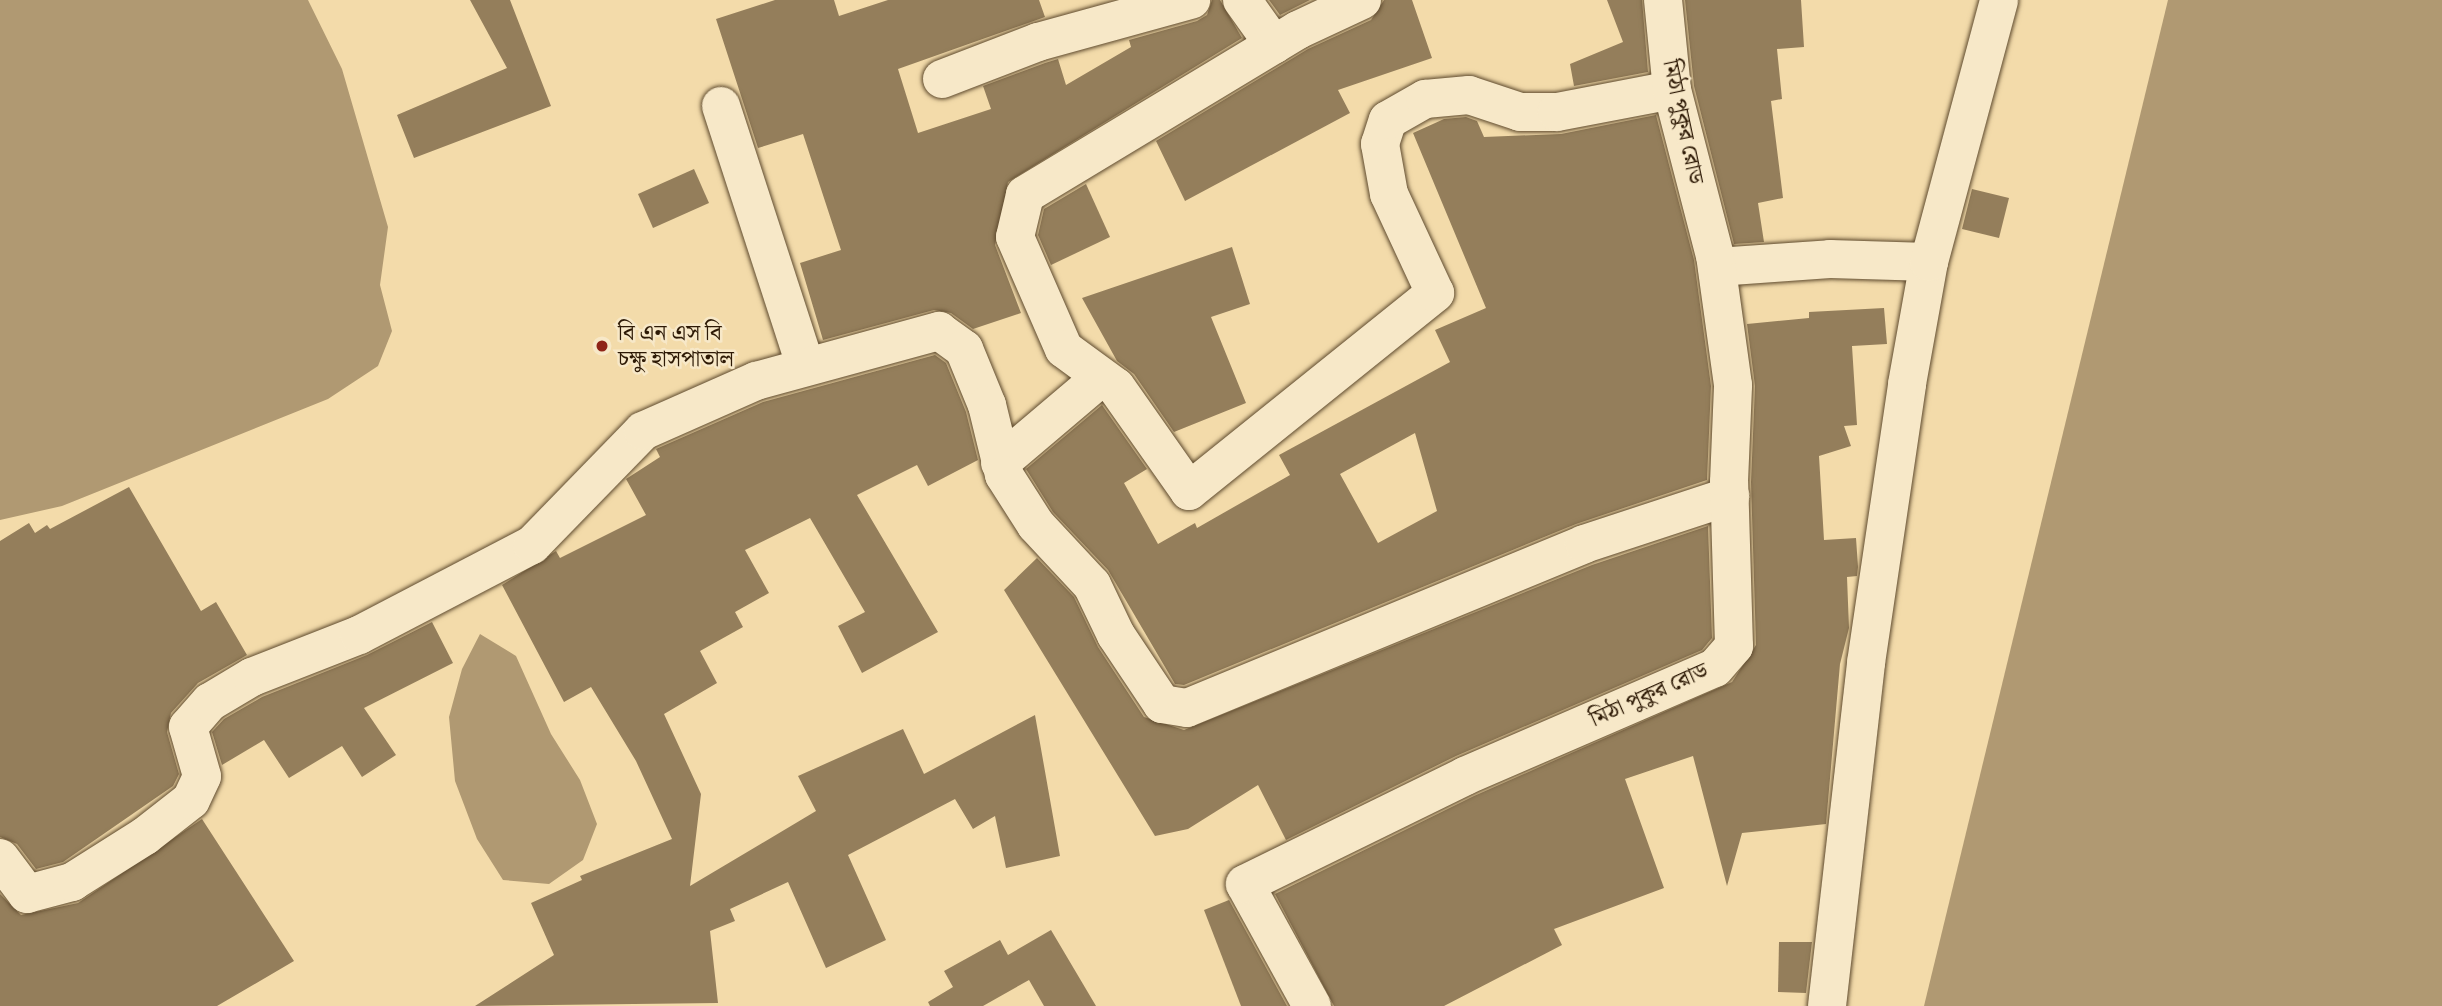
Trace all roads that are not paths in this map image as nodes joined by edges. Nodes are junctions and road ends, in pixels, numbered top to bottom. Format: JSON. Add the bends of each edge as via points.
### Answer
{"nodes":[{"id":1,"x":1191,"y":0,"type":"edge"},
{"id":2,"x":1242,"y":0,"type":"edge"},
{"id":3,"x":1362,"y":0,"type":"edge"},
{"id":4,"x":1663,"y":0,"type":"edge"},
{"id":5,"x":1999,"y":0,"type":"edge"},
{"id":6,"x":1274,"y":45,"type":"junction"},
{"id":7,"x":942,"y":79,"type":"dead end"},
{"id":8,"x":1672,"y":90,"type":"junction"},
{"id":9,"x":720,"y":106,"type":"dead end"},
{"id":10,"x":1929,"y":262,"type":"junction"},
{"id":11,"x":1717,"y":267,"type":"junction"},
{"id":12,"x":806,"y":367,"type":"junction"},
{"id":13,"x":1099,"y":379,"type":"junction"},
{"id":14,"x":1000,"y":463,"type":"junction"},
{"id":15,"x":1730,"y":496,"type":"junction"},
{"id":16,"x":0,"y":858,"type":"edge"},
{"id":17,"x":1312,"y":1006,"type":"edge"},
{"id":18,"x":1827,"y":1006,"type":"edge"}],
"edges":[{"from":1,"to":7,"type":"street","via":[[1038,42]]},
{"from":2,"to":6,"type":"street"},
{"from":3,"to":6,"type":"street"},
{"from":4,"to":8,"type":"street","name":"মিঠা পুকুর রোড"},
{"from":5,"to":10,"type":"street"},
{"from":6,"to":13,"type":"street","via":[[1025,195],[1015,237],[1064,349]]},
{"from":8,"to":11,"type":"street","name":"মিঠা পুকুর রোড"},
{"from":8,"to":13,"type":"street","via":[[1557,112],[1520,112],[1469,95],[1425,99],[1388,120],[1380,145],[1389,194],[1435,293],[1189,491],[1116,387]]},
{"from":9,"to":12,"type":"street"},
{"from":10,"to":11,"type":"street","via":[[1830,259]]},
{"from":10,"to":18,"type":"street","via":[[1866,663]]},
{"from":11,"to":15,"type":"street","name":"মিঠা পুকুর রোড","via":[[1733,385]]},
{"from":12,"to":14,"type":"street","via":[[939,331],[964,349],[987,405]]},
{"from":12,"to":16,"type":"street","via":[[755,381],[643,431],[532,545],[359,635],[252,677],[210,702],[188,727],[202,776],[191,800],[72,882],[26,894]]},
{"from":13,"to":14,"type":"street"},
{"from":14,"to":15,"type":"street","via":[[1036,525],[1092,585],[1116,635],[1162,704],[1187,708],[1584,544]]},
{"from":15,"to":17,"type":"street","name":"মিঠা পুকুর রোড","via":[[1734,646],[1715,668],[1465,776],[1245,884]]}]}
